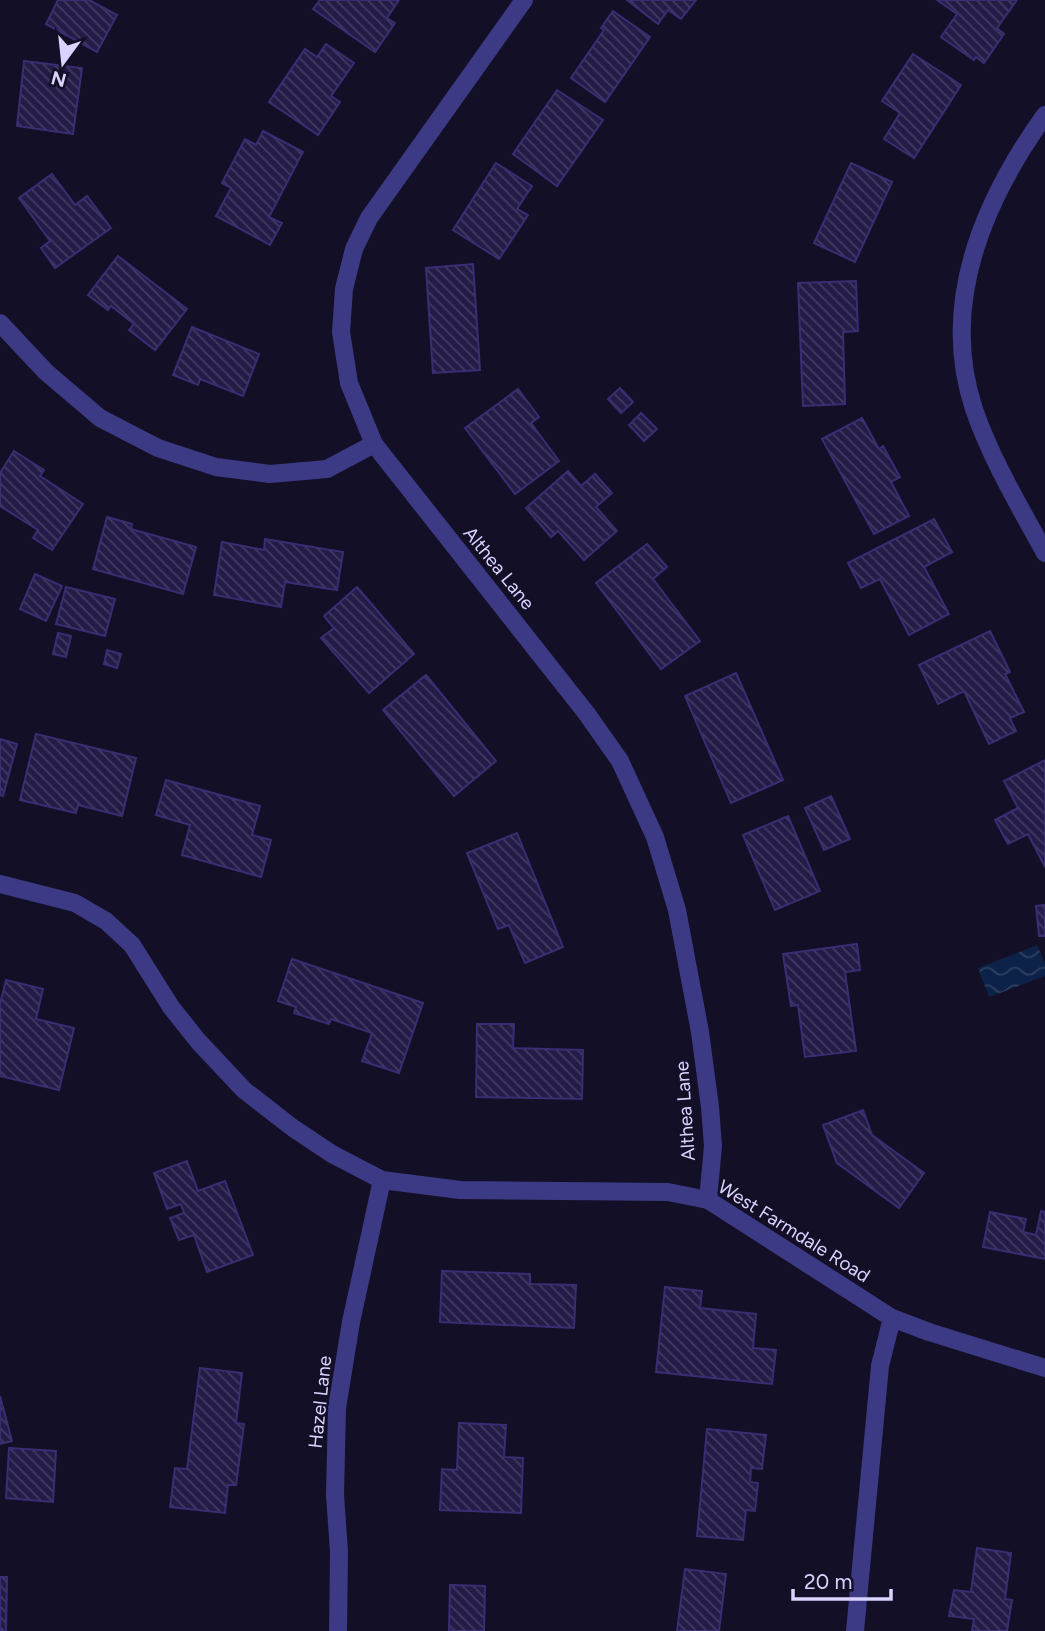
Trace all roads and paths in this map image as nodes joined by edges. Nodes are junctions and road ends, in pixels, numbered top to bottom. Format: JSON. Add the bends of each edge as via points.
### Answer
{"nodes":[{"id":1,"x":524,"y":0,"type":"edge"},
{"id":2,"x":1045,"y":115,"type":"edge"},
{"id":3,"x":0,"y":323,"type":"edge"},
{"id":4,"x":374,"y":444,"type":"junction"},
{"id":5,"x":1045,"y":553,"type":"edge"},
{"id":6,"x":0,"y":884,"type":"edge"},
{"id":7,"x":382,"y":1180,"type":"junction"},
{"id":8,"x":708,"y":1200,"type":"junction"},
{"id":9,"x":892,"y":1318,"type":"junction"},
{"id":10,"x":1045,"y":1368,"type":"edge"},
{"id":11,"x":338,"y":1631,"type":"edge"},
{"id":12,"x":855,"y":1631,"type":"edge"}],
"edges":[{"from":1,"to":4,"type":"street","name":"Althea Lane","via":[[369,218],[354,249],[344,289],[341,332],[349,383]]},
{"from":2,"to":5,"type":"street","via":[[997,193],[979,235],[967,272],[961,316],[963,361],[974,409]]},
{"from":3,"to":4,"type":"street","via":[[46,372],[100,418],[158,448],[216,467],[270,474],[327,469]]},
{"from":4,"to":8,"type":"street","name":"Althea Lane","via":[[587,713],[620,761],[655,837],[677,910],[700,1032],[713,1146]]},
{"from":6,"to":7,"type":"street","name":"West Farmdale Road","via":[[75,903],[106,921],[132,945],[171,1007],[244,1090],[331,1154]]},
{"from":7,"to":8,"type":"street","name":"West Farmdale Road","via":[[460,1190],[667,1192]]},
{"from":7,"to":11,"type":"street","name":"Hazel Lane","via":[[337,1408]]},
{"from":8,"to":9,"type":"street","name":"West Farmdale Road"},
{"from":9,"to":10,"type":"street","name":"West Farmdale Road"},
{"from":9,"to":12,"type":"street","via":[[880,1366]]}]}
